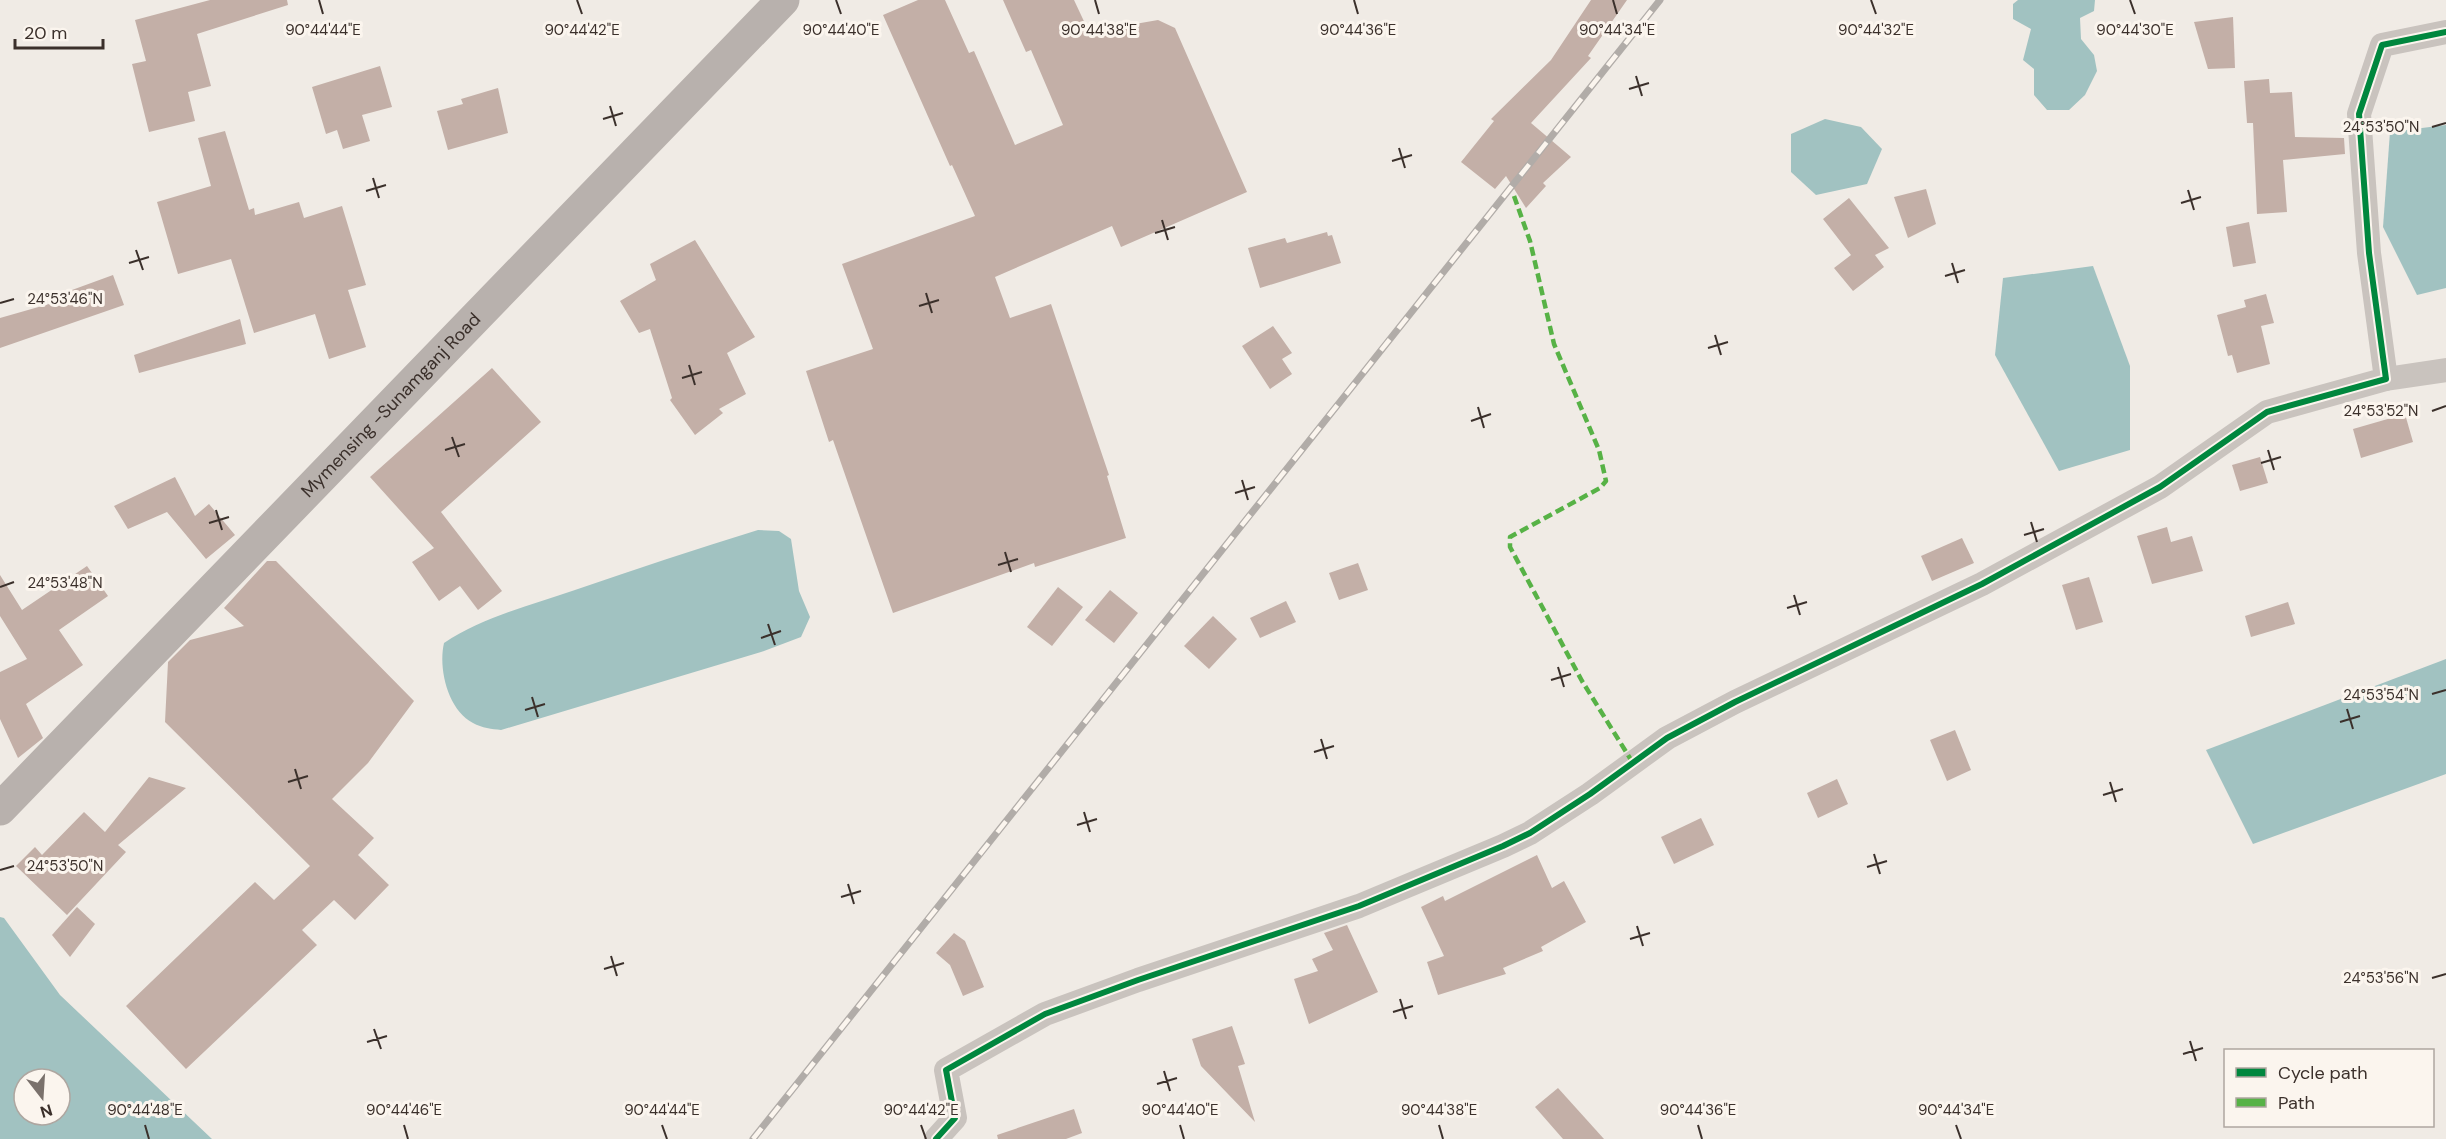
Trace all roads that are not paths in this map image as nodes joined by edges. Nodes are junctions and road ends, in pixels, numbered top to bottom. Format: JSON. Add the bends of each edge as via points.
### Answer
{"nodes":[{"id":1,"x":783,"y":0,"type":"edge"},
{"id":2,"x":2446,"y":32,"type":"edge"},
{"id":3,"x":2446,"y":370,"type":"edge"},
{"id":4,"x":2386,"y":379,"type":"junction"},
{"id":5,"x":0,"y":809,"type":"edge"},
{"id":6,"x":936,"y":1139,"type":"edge"}],
"edges":[{"from":1,"to":5,"type":"main road","name":"Mymensing -Sunamganj Road"},
{"from":2,"to":4,"type":"street","via":[[2382,45],[2359,114],[2369,253]]},
{"from":3,"to":4,"type":"street"},
{"from":4,"to":6,"type":"street","via":[[2267,412],[2160,487],[1982,584],[1667,738],[1590,794],[1503,846],[1359,906],[1045,1014],[946,1070],[955,1118]]}]}
